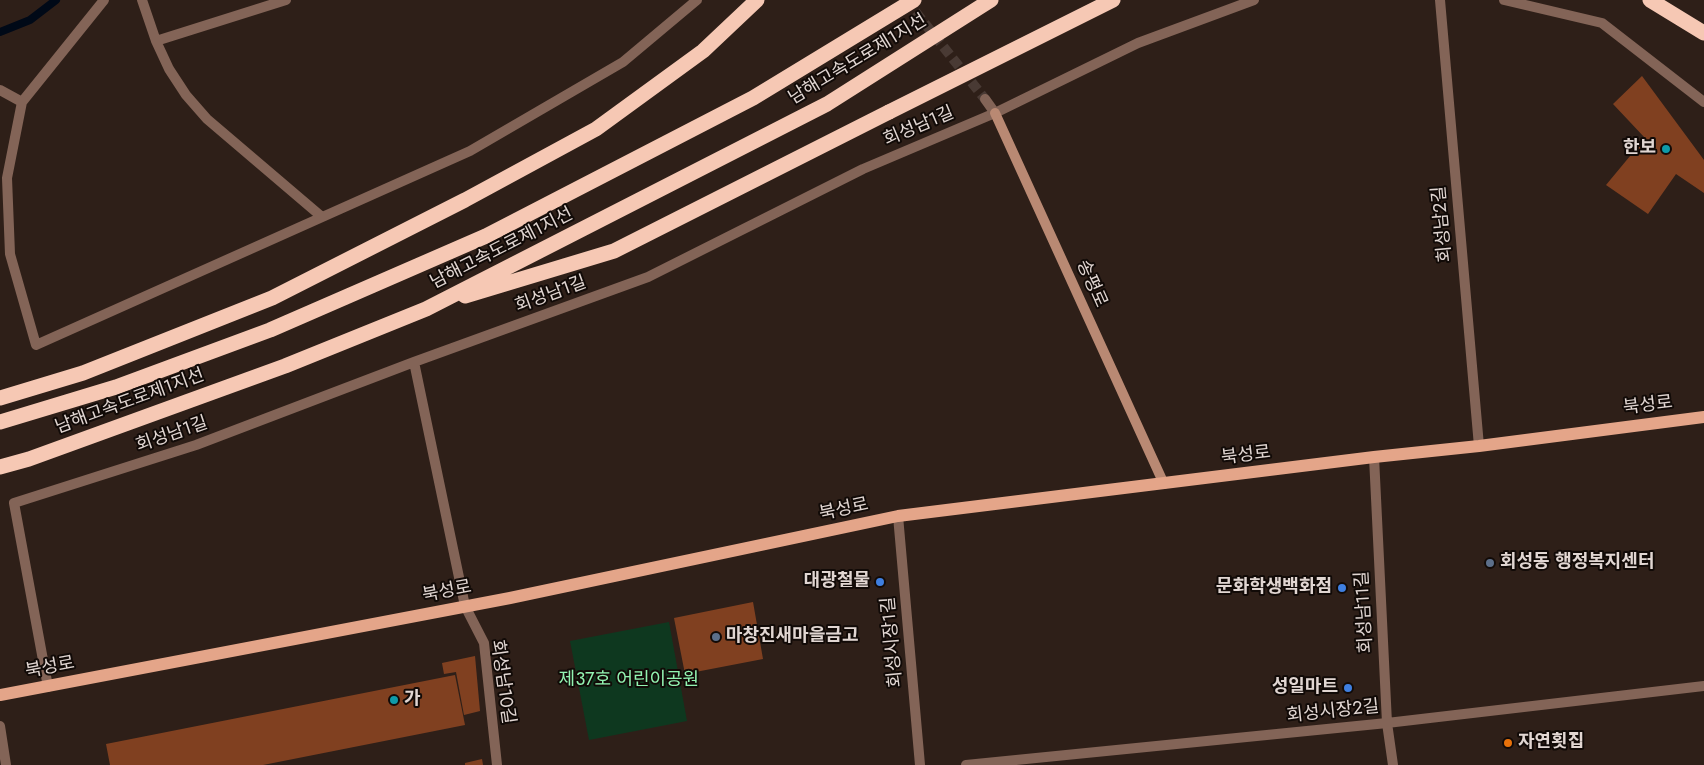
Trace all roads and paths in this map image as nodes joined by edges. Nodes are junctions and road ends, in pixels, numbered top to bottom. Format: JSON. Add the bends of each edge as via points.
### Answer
{"nodes":[{"id":1,"x":104,"y":0,"type":"edge"},
{"id":2,"x":142,"y":0,"type":"edge"},
{"id":3,"x":286,"y":0,"type":"edge"},
{"id":4,"x":697,"y":0,"type":"edge"},
{"id":5,"x":757,"y":0,"type":"edge"},
{"id":6,"x":914,"y":0,"type":"edge"},
{"id":7,"x":991,"y":0,"type":"edge"},
{"id":8,"x":1113,"y":0,"type":"edge"},
{"id":9,"x":1254,"y":0,"type":"edge"},
{"id":10,"x":1440,"y":0,"type":"edge"},
{"id":11,"x":1504,"y":0,"type":"edge"},
{"id":12,"x":1650,"y":0,"type":"edge"},
{"id":13,"x":1704,"y":33,"type":"edge"},
{"id":14,"x":156,"y":41,"type":"junction"},
{"id":15,"x":0,"y":90,"type":"edge"},
{"id":16,"x":985,"y":99,"type":"tunnel mouth"},
{"id":17,"x":22,"y":102,"type":"junction"},
{"id":18,"x":1704,"y":102,"type":"edge"},
{"id":19,"x":995,"y":113,"type":"junction"},
{"id":20,"x":322,"y":217,"type":"junction"},
{"id":21,"x":426,"y":309,"type":"junction"},
{"id":22,"x":414,"y":362,"type":"junction"},
{"id":23,"x":0,"y":398,"type":"edge"},
{"id":24,"x":1704,"y":417,"type":"edge"},
{"id":25,"x":0,"y":422,"type":"edge"},
{"id":26,"x":1479,"y":446,"type":"junction"},
{"id":27,"x":1374,"y":457,"type":"junction"},
{"id":28,"x":0,"y":467,"type":"edge"},
{"id":29,"x":1164,"y":484,"type":"junction"},
{"id":30,"x":898,"y":516,"type":"junction"},
{"id":31,"x":465,"y":606,"type":"junction"},
{"id":32,"x":1704,"y":686,"type":"edge"},
{"id":33,"x":48,"y":687,"type":"junction"},
{"id":34,"x":0,"y":695,"type":"edge"},
{"id":35,"x":1387,"y":722,"type":"junction"},
{"id":36,"x":0,"y":726,"type":"edge"},
{"id":37,"x":6,"y":765,"type":"edge"},
{"id":38,"x":497,"y":765,"type":"edge"},
{"id":39,"x":920,"y":765,"type":"edge"},
{"id":40,"x":966,"y":765,"type":"edge"},
{"id":41,"x":1393,"y":765,"type":"edge"}],
"edges":[{"from":1,"to":17,"type":"street"},
{"from":2,"to":14,"type":"street"},
{"from":3,"to":14,"type":"street"},
{"from":4,"to":20,"type":"street","via":[[623,62],[479,146]]},
{"from":5,"to":23,"type":"highway","via":[[703,52],[596,129],[465,200],[272,298],[83,373]]},
{"from":6,"to":25,"type":"highway","name":"남해고속도로제1지선","via":[[753,98],[486,236],[270,330],[116,387]]},
{"from":7,"to":21,"type":"highway","name":"남해고속도로제1지선","via":[[827,104]]},
{"from":8,"to":21,"type":"highway","bridge":true,"via":[[614,251]]},
{"from":9,"to":19,"type":"street","name":"회성남1길","via":[[1138,43]]},
{"from":10,"to":26,"type":"street","name":"회성남2길"},
{"from":11,"to":18,"type":"street","via":[[1602,23]]},
{"from":12,"to":13,"type":"highway"},
{"from":14,"to":20,"type":"street","via":[[169,69],[207,119]]},
{"from":15,"to":17,"type":"street"},
{"from":16,"to":19,"type":"street","name":"송평로"},
{"from":17,"to":20,"type":"street","via":[[7,178],[10,254],[36,345]]},
{"from":19,"to":22,"type":"street","name":"회성남1길","via":[[863,169],[648,277]]},
{"from":19,"to":29,"type":"main road","name":"송평로"},
{"from":21,"to":28,"type":"highway","name":"남해고속도로제1지선","via":[[285,366]]},
{"from":22,"to":31,"type":"street","name":"회성남10길"},
{"from":22,"to":33,"type":"street","name":"회성남1길","via":[[196,445],[14,503]]},
{"from":24,"to":26,"type":"main road","name":"북성로"},
{"from":26,"to":27,"type":"main road","name":"북성로"},
{"from":27,"to":29,"type":"main road","name":"북성로"},
{"from":27,"to":35,"type":"street","name":"회성남11길"},
{"from":29,"to":30,"type":"main road","name":"북성로"},
{"from":30,"to":31,"type":"main road","name":"북성로"},
{"from":30,"to":39,"type":"street","name":"회성시장1길"},
{"from":31,"to":33,"type":"main road","name":"북성로"},
{"from":31,"to":38,"type":"street","name":"회성남10길","via":[[484,643]]},
{"from":32,"to":35,"type":"street","name":"회성시장2길"},
{"from":33,"to":34,"type":"main road","name":"북성로"},
{"from":35,"to":40,"type":"street","name":"회성시장2길"},
{"from":35,"to":41,"type":"street","name":"회성남11길"},
{"from":36,"to":37,"type":"street"}]}
